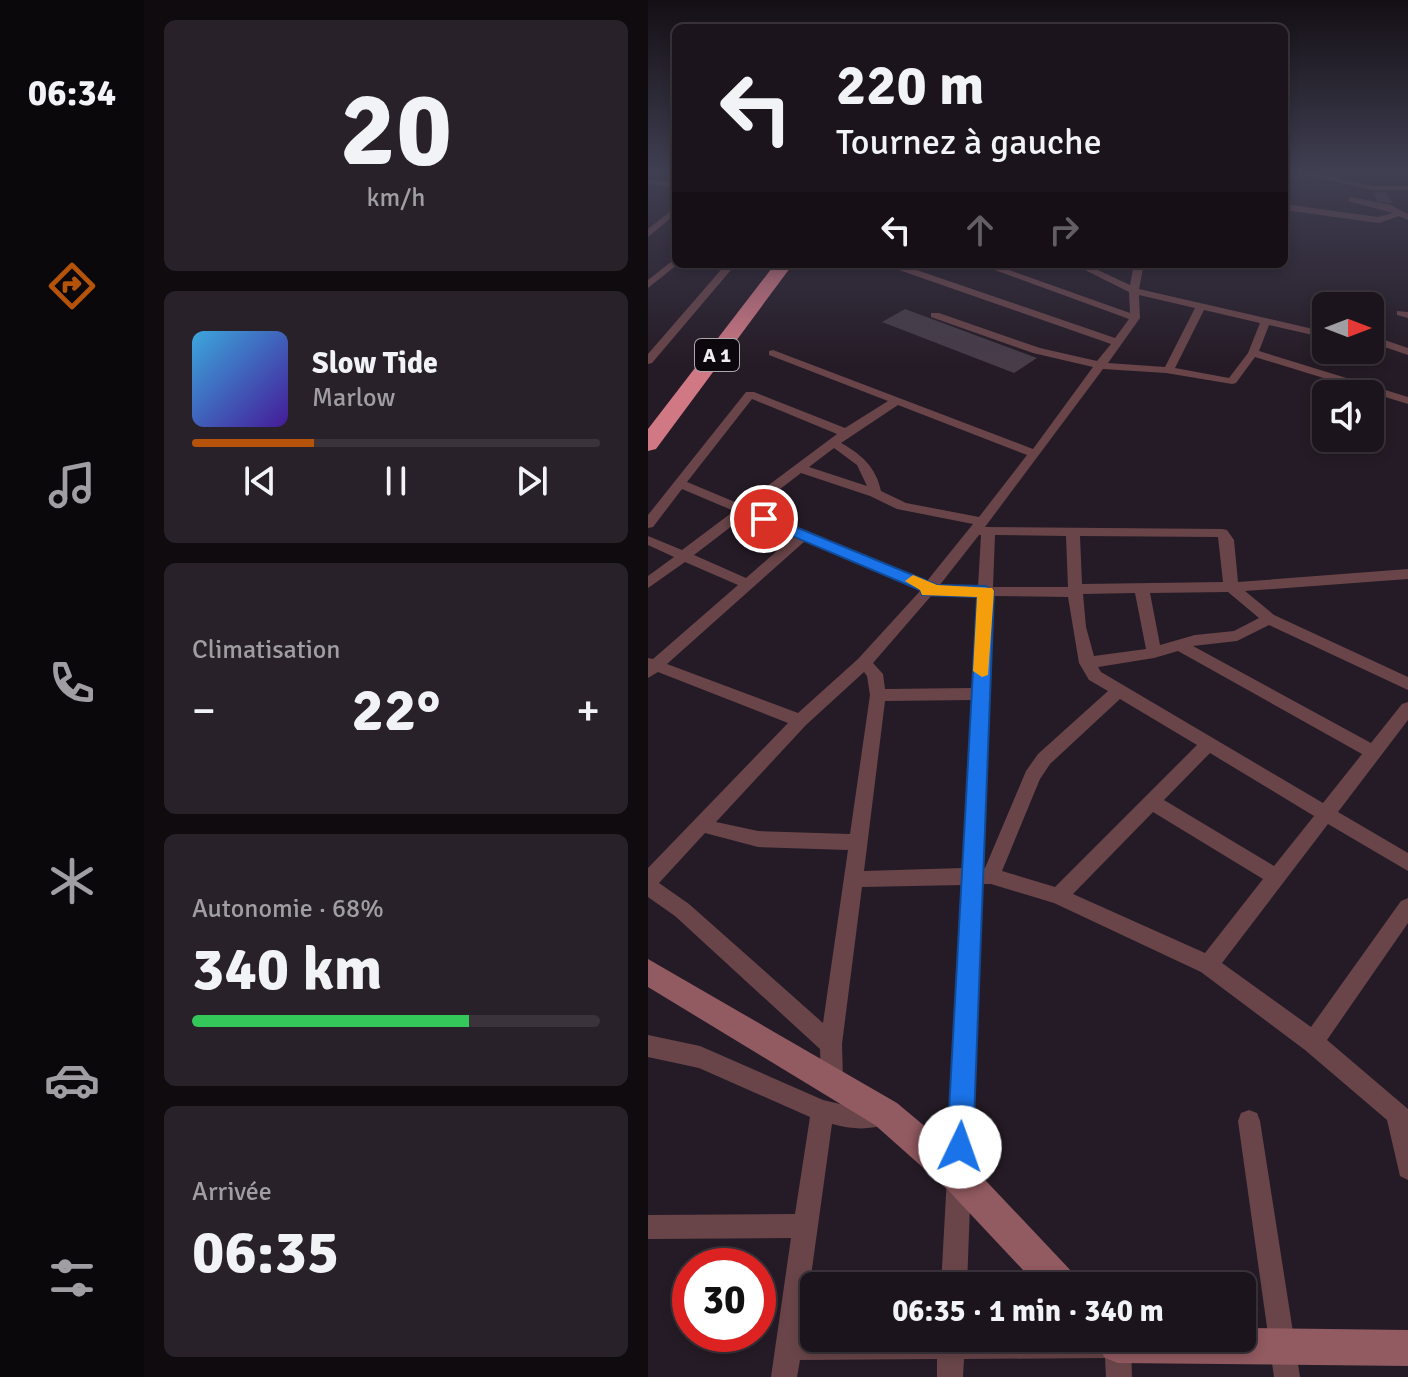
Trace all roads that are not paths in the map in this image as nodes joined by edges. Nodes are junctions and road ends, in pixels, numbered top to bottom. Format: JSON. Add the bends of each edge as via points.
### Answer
{"nodes":[{"id":1,"x":672,"y":264,"type":"edge"},
{"id":2,"x":728,"y":268,"type":"edge"},
{"id":3,"x":766,"y":268,"type":"edge"},
{"id":4,"x":781,"y":268,"type":"edge"},
{"id":5,"x":902,"y":268,"type":"dead end"},
{"id":6,"x":994,"y":268,"type":"edge"},
{"id":7,"x":1086,"y":268,"type":"edge"},
{"id":8,"x":1138,"y":268,"type":"edge"},
{"id":9,"x":648,"y":285,"type":"edge"},
{"id":10,"x":1134,"y":291,"type":"junction"},
{"id":11,"x":1201,"y":307,"type":"junction"},
{"id":12,"x":935,"y":315,"type":"dead end"},
{"id":13,"x":1135,"y":318,"type":"junction"},
{"id":14,"x":1266,"y":321,"type":"junction"},
{"id":15,"x":1312,"y":325,"type":"edge"},
{"id":16,"x":1291,"y":328,"type":"junction"},
{"id":17,"x":1312,"y":332,"type":"edge"},
{"id":18,"x":1118,"y":343,"type":"junction"},
{"id":19,"x":1384,"y":343,"type":"edge"},
{"id":20,"x":1384,"y":351,"type":"edge"},
{"id":21,"x":1408,"y":352,"type":"edge"},
{"id":22,"x":773,"y":353,"type":"dead end"},
{"id":23,"x":1253,"y":353,"type":"junction"},
{"id":24,"x":1408,"y":359,"type":"edge"},
{"id":25,"x":648,"y":361,"type":"edge"},
{"id":26,"x":1099,"y":365,"type":"junction"},
{"id":27,"x":1169,"y":370,"type":"junction"},
{"id":28,"x":898,"y":400,"type":"junction"},
{"id":29,"x":1408,"y":401,"type":"edge"},
{"id":30,"x":648,"y":421,"type":"edge"},
{"id":31,"x":846,"y":433,"type":"junction"},
{"id":32,"x":833,"y":443,"type":"junction"},
{"id":33,"x":648,"y":444,"type":"edge"},
{"id":34,"x":1035,"y":454,"type":"junction"},
{"id":35,"x":799,"y":468,"type":"junction"},
{"id":36,"x":678,"y":483,"type":"junction"},
{"id":37,"x":875,"y":493,"type":"junction"},
{"id":38,"x":744,"y":510,"type":"junction"},
{"id":39,"x":648,"y":524,"type":"edge"},
{"id":40,"x":982,"y":528,"type":"junction"},
{"id":41,"x":1073,"y":534,"type":"junction"},
{"id":42,"x":804,"y":535,"type":"junction"},
{"id":43,"x":648,"y":540,"type":"edge"},
{"id":44,"x":683,"y":555,"type":"junction"},
{"id":45,"x":1408,"y":574,"type":"edge"},
{"id":46,"x":648,"y":583,"type":"edge"},
{"id":47,"x":749,"y":585,"type":"junction"},
{"id":48,"x":1231,"y":587,"type":"junction"},
{"id":49,"x":929,"y":589,"type":"junction"},
{"id":50,"x":1142,"y":589,"type":"junction"},
{"id":51,"x":1076,"y":590,"type":"junction"},
{"id":52,"x":986,"y":591,"type":"junction"},
{"id":53,"x":1269,"y":619,"type":"junction"},
{"id":54,"x":1179,"y":645,"type":"junction"},
{"id":55,"x":1154,"y":653,"type":"junction"},
{"id":56,"x":864,"y":663,"type":"junction"},
{"id":57,"x":1087,"y":663,"type":"junction"},
{"id":58,"x":651,"y":667,"type":"edge"},
{"id":59,"x":1408,"y":684,"type":"edge"},
{"id":60,"x":1118,"y":691,"type":"junction"},
{"id":61,"x":981,"y":694,"type":"junction"},
{"id":62,"x":878,"y":695,"type":"junction"},
{"id":63,"x":1408,"y":708,"type":"edge"},
{"id":64,"x":800,"y":721,"type":"junction"},
{"id":65,"x":1210,"y":743,"type":"junction"},
{"id":66,"x":1372,"y":752,"type":"junction"},
{"id":67,"x":1152,"y":802,"type":"junction"},
{"id":68,"x":1324,"y":814,"type":"junction"},
{"id":69,"x":702,"y":824,"type":"junction"},
{"id":70,"x":857,"y":842,"type":"junction"},
{"id":71,"x":1408,"y":863,"type":"edge"},
{"id":72,"x":982,"y":877,"type":"junction"},
{"id":73,"x":1276,"y":877,"type":"junction"},
{"id":74,"x":854,"y":879,"type":"junction"},
{"id":75,"x":648,"y":884,"type":"edge"},
{"id":76,"x":1058,"y":896,"type":"junction"},
{"id":77,"x":1408,"y":907,"type":"edge"},
{"id":78,"x":1208,"y":965,"type":"junction"},
{"id":79,"x":648,"y":972,"type":"edge"},
{"id":80,"x":1313,"y":1042,"type":"junction"},
{"id":81,"x":831,"y":1044,"type":"junction"},
{"id":82,"x":648,"y":1046,"type":"edge"},
{"id":83,"x":832,"y":1081,"type":"junction"},
{"id":84,"x":822,"y":1111,"type":"junction"},
{"id":85,"x":886,"y":1114,"type":"junction"},
{"id":86,"x":1402,"y":1120,"type":"edge"},
{"id":87,"x":1249,"y":1121,"type":"dead end"},
{"id":88,"x":1408,"y":1168,"type":"edge"},
{"id":89,"x":959,"y":1177,"type":"junction"},
{"id":90,"x":806,"y":1226,"type":"junction"},
{"id":91,"x":648,"y":1227,"type":"edge"},
{"id":92,"x":955,"y":1272,"type":"edge"},
{"id":93,"x":1049,"y":1272,"type":"edge"},
{"id":94,"x":789,"y":1347,"type":"junction"},
{"id":95,"x":800,"y":1347,"type":"edge"},
{"id":96,"x":1408,"y":1348,"type":"edge"},
{"id":97,"x":951,"y":1352,"type":"edge"},
{"id":98,"x":1116,"y":1353,"type":"edge"},
{"id":99,"x":1285,"y":1362,"type":"edge"},
{"id":100,"x":784,"y":1377,"type":"edge"},
{"id":101,"x":950,"y":1377,"type":"edge"}],
"edges":[{"from":1,"to":9,"type":"street"},
{"from":2,"to":25,"type":"street"},
{"from":3,"to":30,"type":"highway","number":"A 1"},
{"from":4,"to":33,"type":"highway","number":"A 1"},
{"from":5,"to":18,"type":"street"},
{"from":6,"to":13,"type":"street"},
{"from":7,"to":10,"type":"street"},
{"from":8,"to":10,"type":"street"},
{"from":10,"to":11,"type":"street"},
{"from":10,"to":13,"type":"street"},
{"from":11,"to":14,"type":"street"},
{"from":11,"to":27,"type":"street"},
{"from":12,"to":26,"type":"street"},
{"from":13,"to":18,"type":"street"},
{"from":14,"to":16,"type":"street"},
{"from":14,"to":23,"type":"street"},
{"from":15,"to":16,"type":"street"},
{"from":16,"to":17,"type":"street"},
{"from":18,"to":26,"type":"street"},
{"from":19,"to":21,"type":"street"},
{"from":20,"to":24,"type":"street"},
{"from":22,"to":28,"type":"street"},
{"from":23,"to":27,"type":"street","via":[[1232,381]]},
{"from":23,"to":29,"type":"street"},
{"from":26,"to":27,"type":"street"},
{"from":26,"to":34,"type":"street"},
{"from":28,"to":31,"type":"street"},
{"from":28,"to":34,"type":"street"},
{"from":31,"to":32,"type":"street"},
{"from":31,"to":36,"type":"street","via":[[750,394]]},
{"from":32,"to":35,"type":"street"},
{"from":32,"to":37,"type":"street","via":[[855,454],[874,476]]},
{"from":34,"to":40,"type":"street"},
{"from":35,"to":37,"type":"street"},
{"from":35,"to":38,"type":"street"},
{"from":36,"to":38,"type":"street"},
{"from":36,"to":39,"type":"street"},
{"from":37,"to":40,"type":"street"},
{"from":38,"to":42,"type":"street"},
{"from":38,"to":44,"type":"street"},
{"from":40,"to":41,"type":"street"},
{"from":40,"to":49,"type":"street"},
{"from":40,"to":52,"type":"street"},
{"from":41,"to":48,"type":"street","via":[[1222,533]]},
{"from":41,"to":51,"type":"street"},
{"from":42,"to":47,"type":"street"},
{"from":42,"to":49,"type":"street"},
{"from":43,"to":44,"type":"street"},
{"from":44,"to":46,"type":"street"},
{"from":44,"to":47,"type":"street"},
{"from":45,"to":48,"type":"street"},
{"from":47,"to":58,"type":"street"},
{"from":48,"to":50,"type":"street"},
{"from":48,"to":53,"type":"street"},
{"from":49,"to":52,"type":"street"},
{"from":49,"to":56,"type":"street"},
{"from":50,"to":51,"type":"street"},
{"from":50,"to":55,"type":"street"},
{"from":51,"to":52,"type":"street"},
{"from":51,"to":57,"type":"street"},
{"from":52,"to":61,"type":"street"},
{"from":53,"to":54,"type":"street","via":[[1245,634]]},
{"from":53,"to":59,"type":"street"},
{"from":54,"to":55,"type":"street"},
{"from":54,"to":66,"type":"street"},
{"from":55,"to":57,"type":"street"},
{"from":56,"to":62,"type":"street","via":[[875,674]]},
{"from":56,"to":64,"type":"street"},
{"from":57,"to":60,"type":"street","via":[[1102,683]]},
{"from":58,"to":64,"type":"street"},
{"from":60,"to":65,"type":"street"},
{"from":60,"to":72,"type":"street","via":[[1044,759]]},
{"from":61,"to":62,"type":"street"},
{"from":61,"to":72,"type":"street"},
{"from":62,"to":70,"type":"street"},
{"from":63,"to":66,"type":"street"},
{"from":64,"to":69,"type":"street"},
{"from":65,"to":67,"type":"street"},
{"from":65,"to":68,"type":"street"},
{"from":66,"to":68,"type":"street"},
{"from":67,"to":73,"type":"street"},
{"from":67,"to":76,"type":"street"},
{"from":68,"to":71,"type":"street"},
{"from":68,"to":73,"type":"street"},
{"from":69,"to":70,"type":"street","via":[[745,838]]},
{"from":69,"to":75,"type":"street"},
{"from":70,"to":74,"type":"street"},
{"from":72,"to":74,"type":"street"},
{"from":72,"to":76,"type":"street"},
{"from":72,"to":89,"type":"street"},
{"from":73,"to":78,"type":"street"},
{"from":74,"to":81,"type":"street"},
{"from":75,"to":81,"type":"street"},
{"from":76,"to":78,"type":"street"},
{"from":77,"to":80,"type":"street"},
{"from":78,"to":80,"type":"street"},
{"from":79,"to":83,"type":"street"},
{"from":80,"to":86,"type":"street"},
{"from":81,"to":83,"type":"street"},
{"from":82,"to":84,"type":"street","via":[[700,1057]]},
{"from":83,"to":85,"type":"street"},
{"from":84,"to":85,"type":"street","via":[[853,1118]]},
{"from":84,"to":90,"type":"street"},
{"from":85,"to":89,"type":"street"},
{"from":86,"to":88,"type":"street"},
{"from":87,"to":99,"type":"street"},
{"from":89,"to":92,"type":"street"},
{"from":89,"to":93,"type":"street"},
{"from":90,"to":91,"type":"street"},
{"from":90,"to":94,"type":"street"},
{"from":94,"to":95,"type":"street"},
{"from":94,"to":100,"type":"street"},
{"from":96,"to":99,"type":"street"},
{"from":97,"to":101,"type":"street"},
{"from":98,"to":99,"type":"street"}]}
